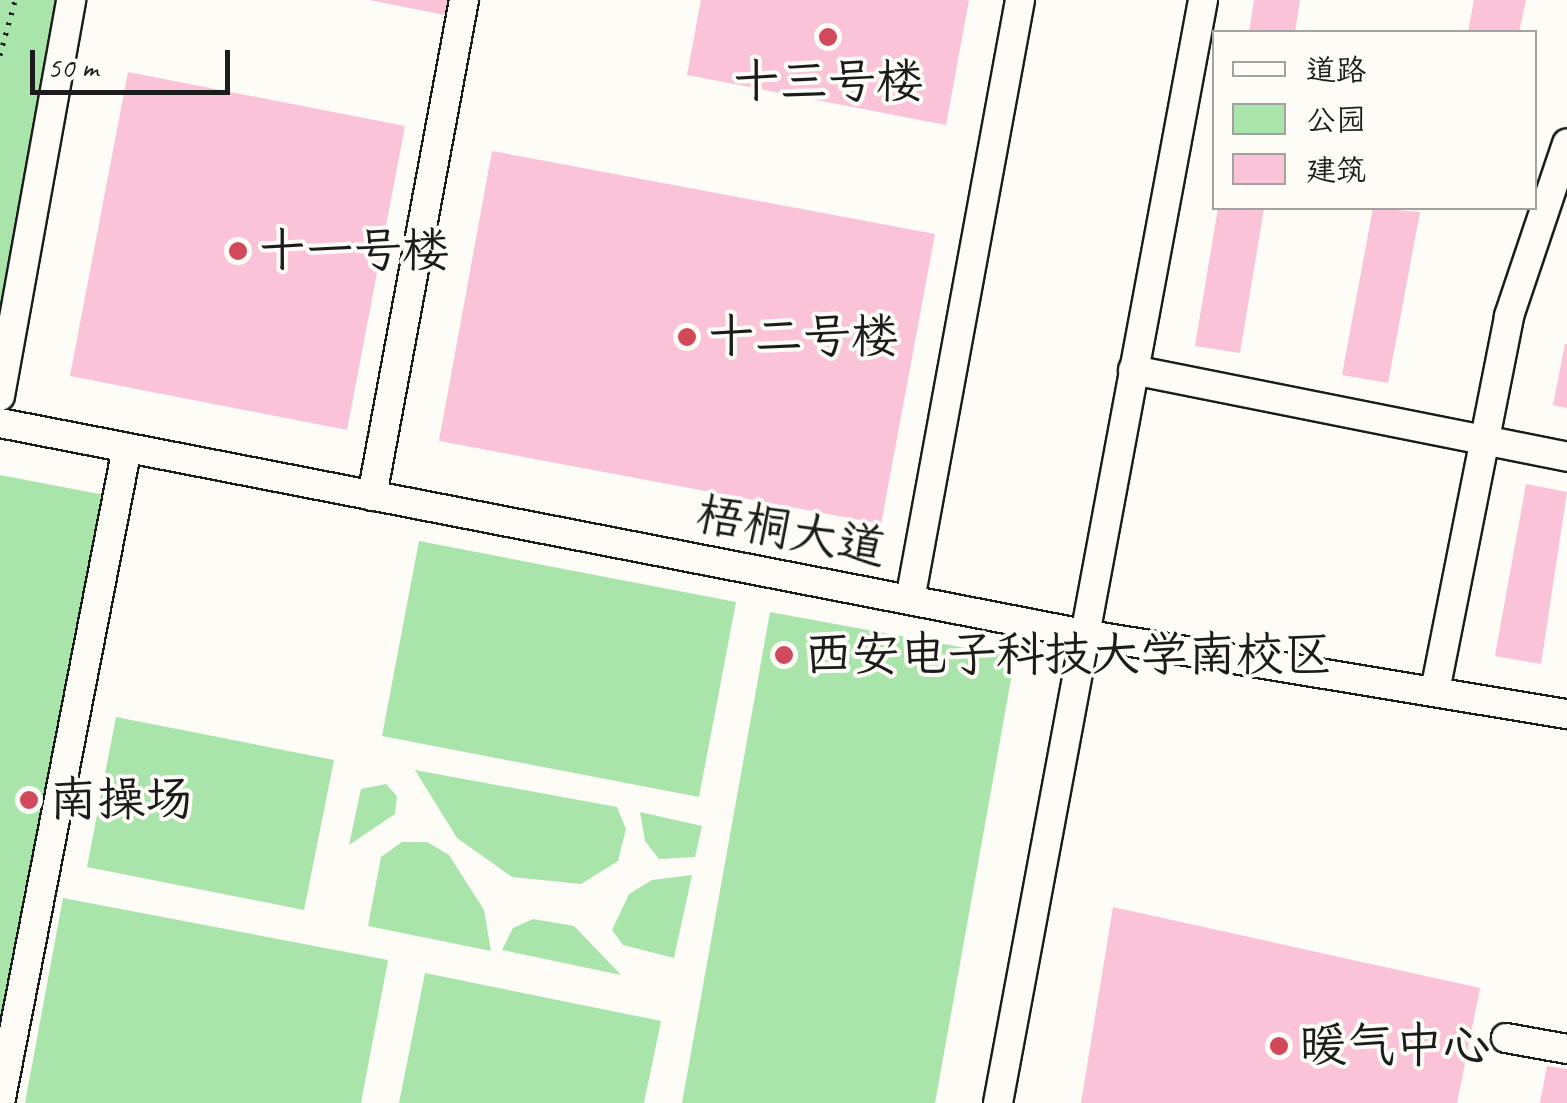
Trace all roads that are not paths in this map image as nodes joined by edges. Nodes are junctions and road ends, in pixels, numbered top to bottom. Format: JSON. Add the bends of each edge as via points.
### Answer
{"nodes":[{"id":1,"x":71,"y":0,"type":"edge"},
{"id":2,"x":464,"y":0,"type":"edge"},
{"id":3,"x":1020,"y":0,"type":"edge"},
{"id":4,"x":1203,"y":0,"type":"edge"},
{"id":5,"x":1567,"y":144,"type":"edge"},
{"id":6,"x":1133,"y":370,"type":"junction"},
{"id":7,"x":0,"y":396,"type":"edge"},
{"id":8,"x":0,"y":424,"type":"edge"},
{"id":9,"x":1481,"y":439,"type":"junction"},
{"id":10,"x":126,"y":448,"type":"junction"},
{"id":11,"x":1567,"y":457,"type":"edge"},
{"id":12,"x":372,"y":496,"type":"junction"},
{"id":13,"x":910,"y":600,"type":"junction"},
{"id":14,"x":1083,"y":634,"type":"junction"},
{"id":15,"x":1435,"y":691,"type":"junction"},
{"id":16,"x":1567,"y":714,"type":"edge"},
{"id":17,"x":1506,"y":1038,"type":"dead end"},
{"id":18,"x":1567,"y":1049,"type":"edge"},
{"id":19,"x":0,"y":1103,"type":"edge"},
{"id":20,"x":998,"y":1103,"type":"edge"}],
"edges":[{"from":1,"to":7,"type":"street"},
{"from":2,"to":12,"type":"street"},
{"from":3,"to":13,"type":"street"},
{"from":4,"to":6,"type":"street"},
{"from":5,"to":9,"type":"street","via":[[1509,316]]},
{"from":6,"to":9,"type":"street"},
{"from":6,"to":14,"type":"street"},
{"from":8,"to":10,"type":"street","name":"梧桐大道"},
{"from":9,"to":11,"type":"street"},
{"from":9,"to":15,"type":"street"},
{"from":10,"to":12,"type":"street","name":"梧桐大道"},
{"from":10,"to":19,"type":"street"},
{"from":12,"to":13,"type":"street","name":"梧桐大道"},
{"from":13,"to":14,"type":"street","name":"梧桐大道"},
{"from":14,"to":15,"type":"street","name":"梧桐大道"},
{"from":14,"to":20,"type":"street"},
{"from":15,"to":16,"type":"street","name":"梧桐大道"},
{"from":17,"to":18,"type":"street"}]}
